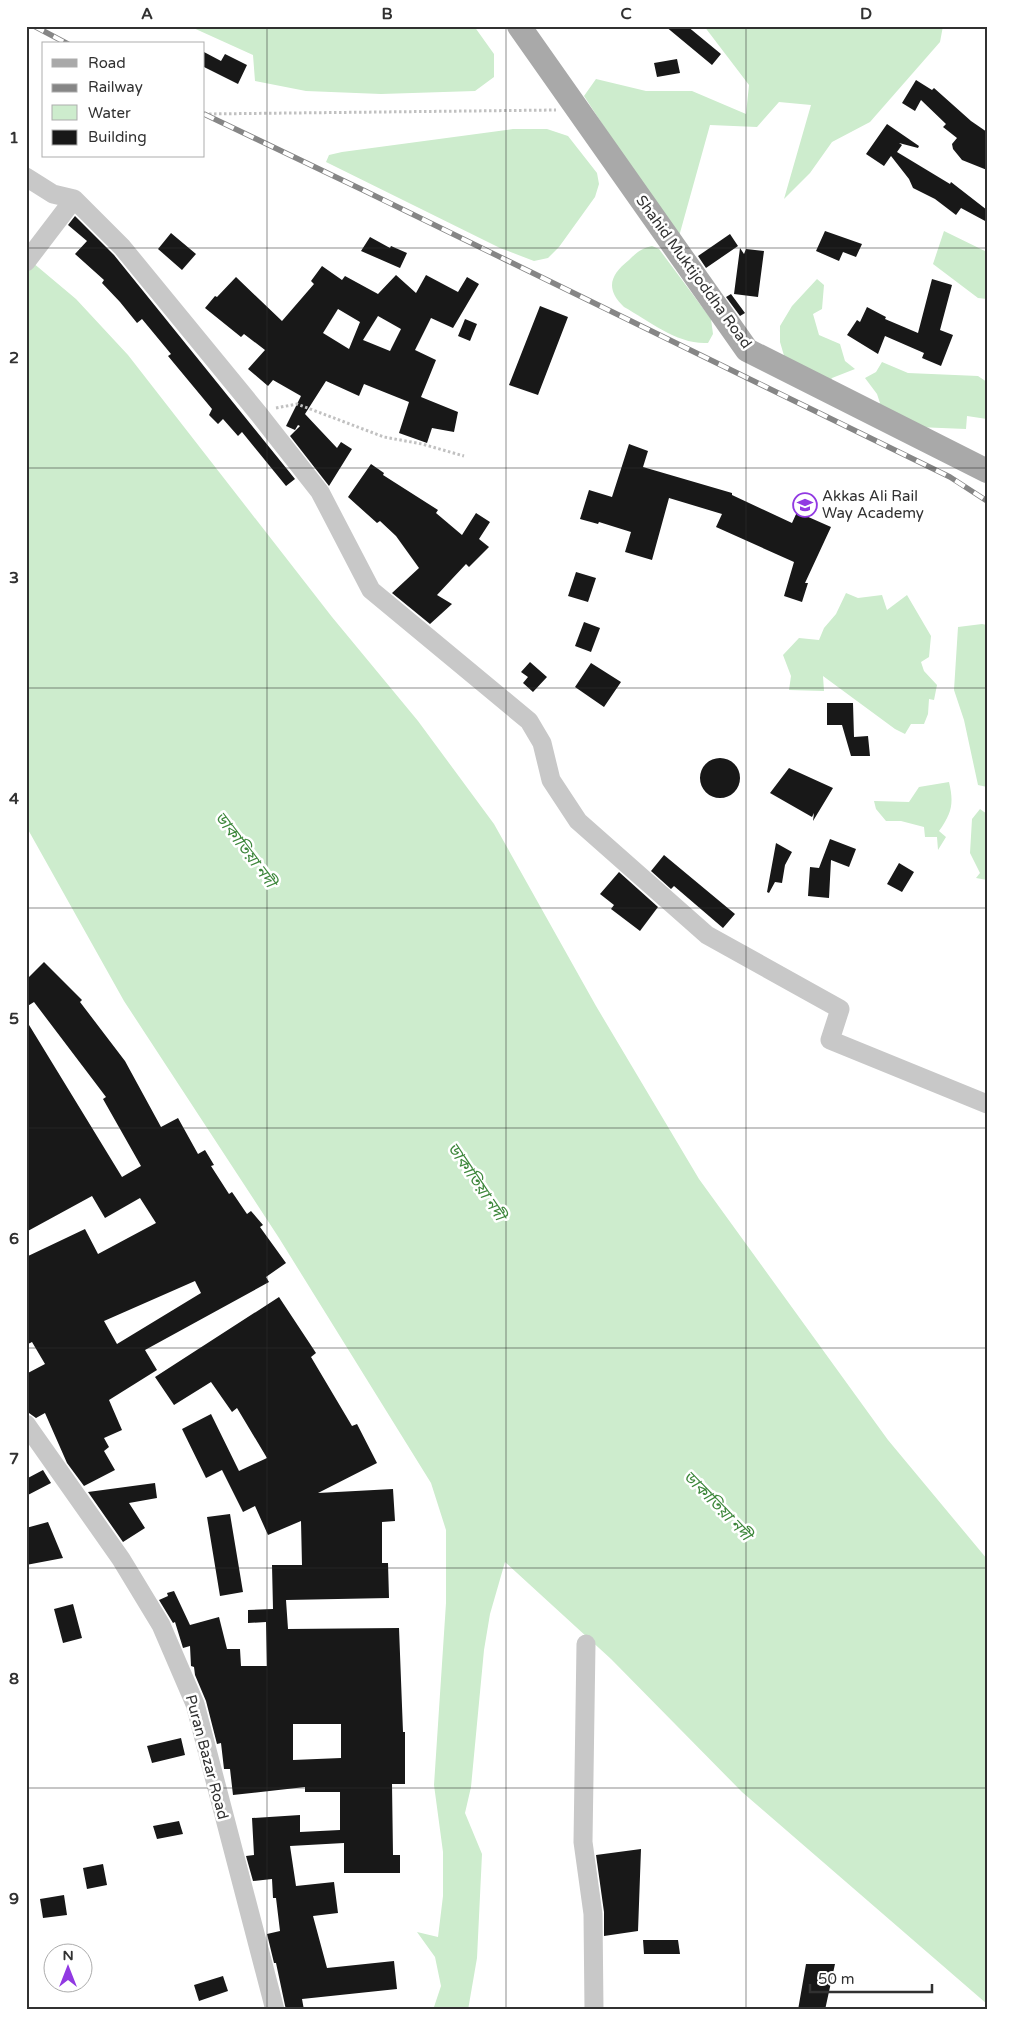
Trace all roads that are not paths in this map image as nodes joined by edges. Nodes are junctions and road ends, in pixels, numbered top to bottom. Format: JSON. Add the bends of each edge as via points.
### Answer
{"nodes":[{"id":1,"x":519,"y":26,"type":"edge"},
{"id":2,"x":26,"y":177,"type":"edge"},
{"id":3,"x":74,"y":199,"type":"junction"},
{"id":4,"x":26,"y":262,"type":"edge"},
{"id":5,"x":987,"y":471,"type":"edge"},
{"id":6,"x":987,"y":1104,"type":"edge"},
{"id":7,"x":26,"y":1424,"type":"edge"},
{"id":8,"x":586,"y":1644,"type":"dead end"},
{"id":9,"x":274,"y":2010,"type":"edge"},
{"id":10,"x":594,"y":2010,"type":"edge"}],
"edges":[{"from":1,"to":5,"type":"main road","name":"Shahid Muktijoddha Road","via":[[747,350]]},
{"from":2,"to":3,"type":"street","via":[[53,194]]},
{"from":3,"to":4,"type":"street"},
{"from":3,"to":6,"type":"street","via":[[122,247],[320,492],[371,590],[530,721],[542,743],[551,780],[578,821],[707,935],[840,1009],[830,1040]]},
{"from":7,"to":9,"type":"street","name":"Puran Bazar Road","via":[[121,1559],[161,1625],[195,1704]]},
{"from":8,"to":10,"type":"street","via":[[583,1842],[593,1914]]}]}
